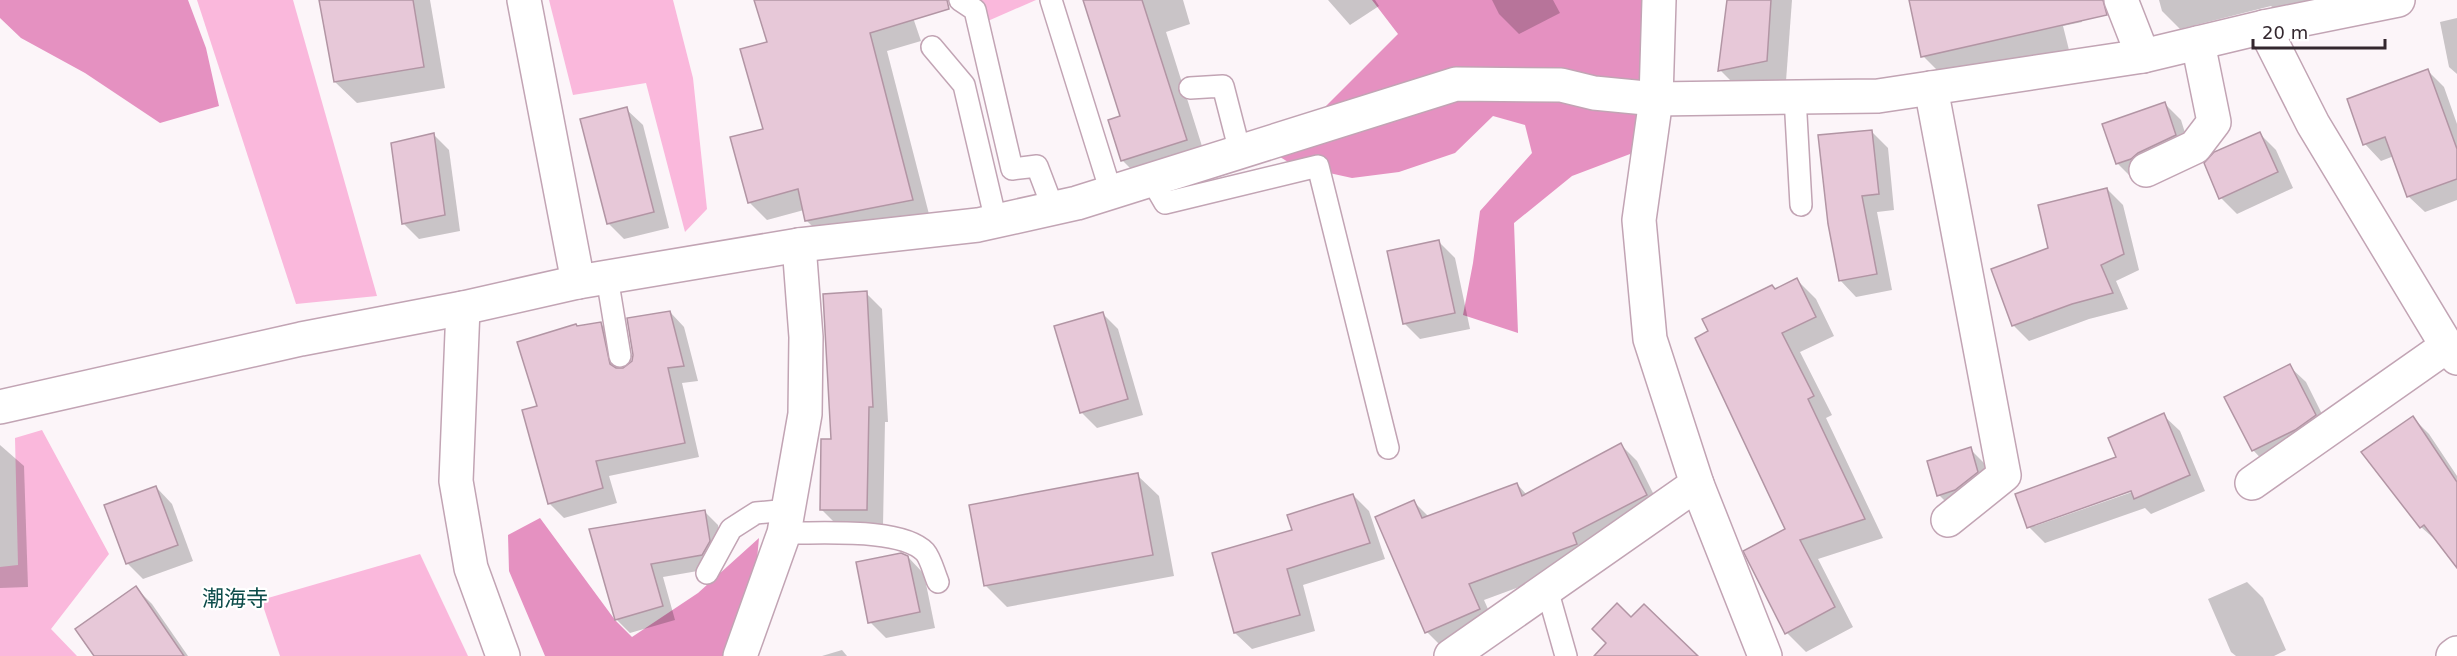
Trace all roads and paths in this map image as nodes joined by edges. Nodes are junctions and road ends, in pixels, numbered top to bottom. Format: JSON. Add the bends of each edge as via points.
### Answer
{"nodes":[{"id":1,"x":524,"y":0,"type":"edge"},
{"id":2,"x":960,"y":0,"type":"edge"},
{"id":3,"x":1051,"y":0,"type":"edge"},
{"id":4,"x":1659,"y":0,"type":"edge"},
{"id":5,"x":2121,"y":0,"type":"edge"},
{"id":6,"x":2398,"y":0,"type":"edge"},
{"id":7,"x":2264,"y":27,"type":"junction"},
{"id":8,"x":2198,"y":43,"type":"junction"},
{"id":9,"x":932,"y":47,"type":"dead end"},
{"id":10,"x":2143,"y":56,"type":"junction"},
{"id":11,"x":1190,"y":88,"type":"dead end"},
{"id":12,"x":1931,"y":88,"type":"junction"},
{"id":13,"x":1795,"y":97,"type":"junction"},
{"id":14,"x":1656,"y":99,"type":"junction"},
{"id":15,"x":1240,"y":152,"type":"junction"},
{"id":16,"x":2146,"y":170,"type":"dead end"},
{"id":17,"x":1151,"y":180,"type":"junction"},
{"id":18,"x":1112,"y":192,"type":"junction"},
{"id":19,"x":1801,"y":206,"type":"dead end"},
{"id":20,"x":1053,"y":208,"type":"junction"},
{"id":21,"x":996,"y":221,"type":"junction"},
{"id":22,"x":799,"y":245,"type":"junction"},
{"id":23,"x":592,"y":279,"type":"junction"},
{"id":24,"x":463,"y":308,"type":"junction"},
{"id":25,"x":2452,"y":352,"type":"edge"},
{"id":26,"x":620,"y":356,"type":"dead end"},
{"id":27,"x":0,"y":407,"type":"edge"},
{"id":28,"x":1388,"y":448,"type":"dead end"},
{"id":29,"x":2252,"y":483,"type":"dead end"},
{"id":30,"x":1697,"y":484,"type":"junction"},
{"id":31,"x":1948,"y":520,"type":"dead end"},
{"id":32,"x":786,"y":522,"type":"junction"},
{"id":33,"x":707,"y":573,"type":"dead end"},
{"id":34,"x":938,"y":582,"type":"dead end"},
{"id":35,"x":1547,"y":589,"type":"junction"},
{"id":36,"x":2457,"y":653,"type":"edge"},
{"id":37,"x":504,"y":656,"type":"edge"},
{"id":38,"x":740,"y":656,"type":"edge"},
{"id":39,"x":1451,"y":656,"type":"edge"},
{"id":40,"x":1566,"y":656,"type":"edge"},
{"id":41,"x":1766,"y":656,"type":"edge"},
{"id":42,"x":2453,"y":656,"type":"edge"}],
"edges":[{"from":1,"to":23,"type":"street"},
{"from":2,"to":20,"type":"lane","via":[[975,10],[1012,169],[1037,165]]},
{"from":3,"to":18,"type":"lane"},
{"from":4,"to":14,"type":"street"},
{"from":5,"to":10,"type":"street"},
{"from":6,"to":7,"type":"street"},
{"from":7,"to":8,"type":"street"},
{"from":7,"to":25,"type":"street","via":[[2313,124]]},
{"from":8,"to":10,"type":"street"},
{"from":8,"to":16,"type":"street","via":[[2214,122],[2195,147]]},
{"from":9,"to":21,"type":"lane","via":[[964,85]]},
{"from":10,"to":12,"type":"street"},
{"from":11,"to":15,"type":"lane","via":[[1222,86]]},
{"from":12,"to":13,"type":"street","via":[[1878,96]]},
{"from":12,"to":31,"type":"street","via":[[2004,475]]},
{"from":13,"to":14,"type":"street"},
{"from":13,"to":19,"type":"lane"},
{"from":14,"to":15,"type":"street","via":[[1594,93],[1561,85],[1456,84]]},
{"from":14,"to":30,"type":"street","via":[[1639,220],[1650,339]]},
{"from":15,"to":17,"type":"street"},
{"from":17,"to":18,"type":"street"},
{"from":17,"to":28,"type":"lane","via":[[1165,203],[1318,166]]},
{"from":18,"to":20,"type":"street"},
{"from":20,"to":21,"type":"street"},
{"from":21,"to":22,"type":"street"},
{"from":22,"to":23,"type":"street"},
{"from":22,"to":32,"type":"street","via":[[806,337],[805,414]]},
{"from":23,"to":24,"type":"street"},
{"from":23,"to":26,"type":"lane"},
{"from":24,"to":27,"type":"street","via":[[301,339]]},
{"from":24,"to":37,"type":"street","via":[[456,481],[471,568]]},
{"from":25,"to":29,"type":"street"},
{"from":30,"to":35,"type":"street"},
{"from":30,"to":41,"type":"street"},
{"from":32,"to":33,"type":"lane","via":[[756,513],[731,529]]},
{"from":32,"to":34,"type":"lane","via":[[910,541],[926,553]]},
{"from":32,"to":38,"type":"street"},
{"from":35,"to":39,"type":"street"},
{"from":35,"to":40,"type":"lane"},
{"from":36,"to":42,"type":"street"}]}
